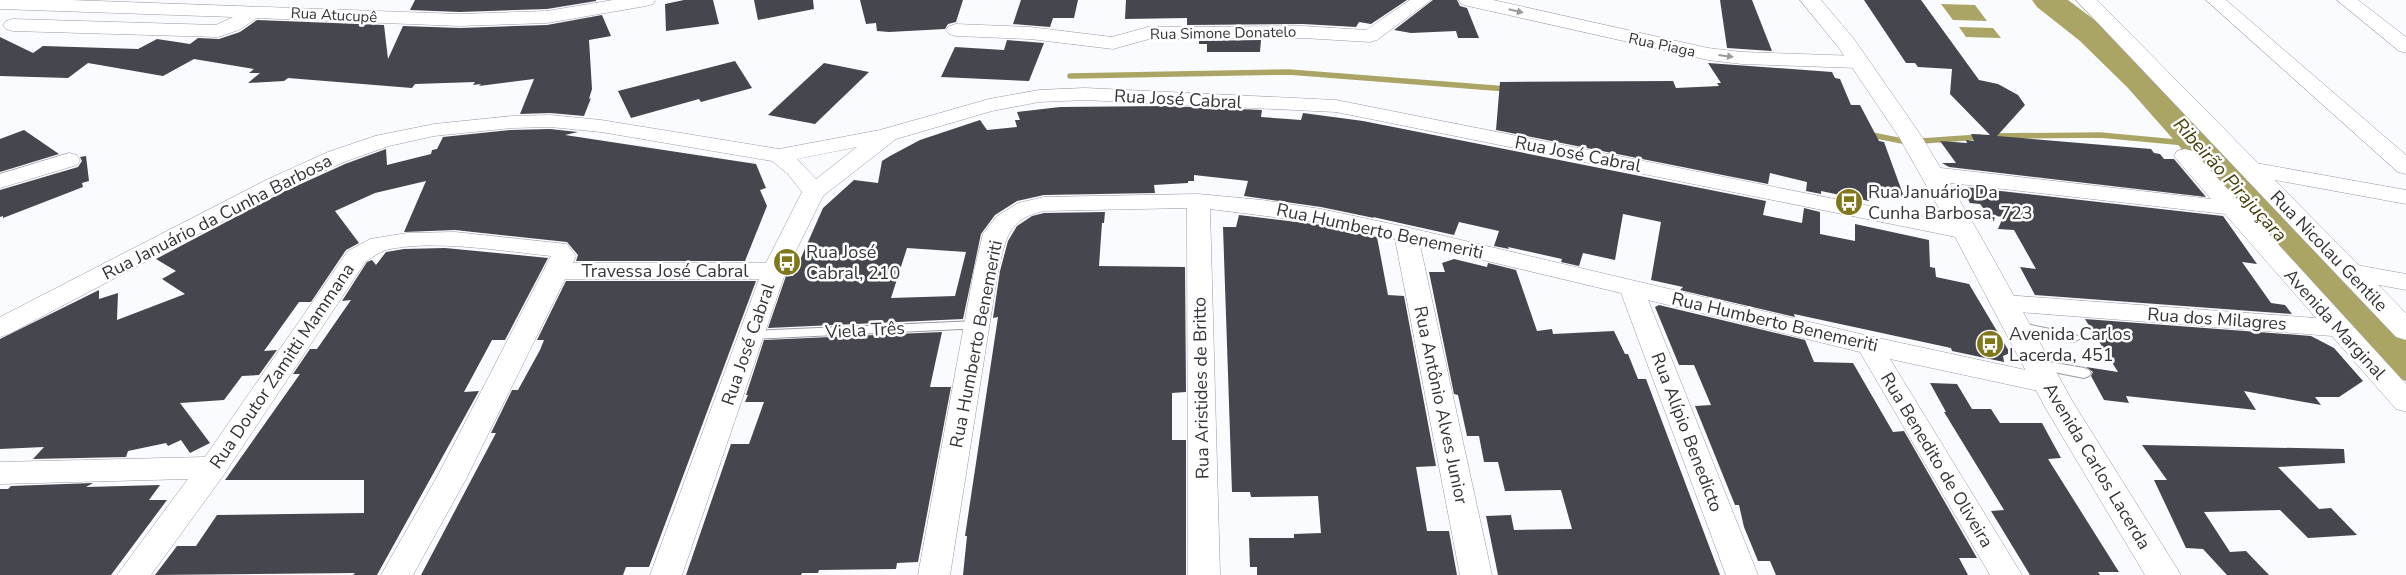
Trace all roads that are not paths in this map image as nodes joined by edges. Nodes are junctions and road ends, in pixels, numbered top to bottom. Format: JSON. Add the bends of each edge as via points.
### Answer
{"nodes":[{"id":1,"x":341,"y":0,"type":"edge"},
{"id":2,"x":646,"y":0,"type":"edge"},
{"id":3,"x":1422,"y":0,"type":"edge"},
{"id":4,"x":1468,"y":0,"type":"edge"},
{"id":5,"x":1810,"y":0,"type":"edge"},
{"id":6,"x":2086,"y":0,"type":"edge"},
{"id":7,"x":2215,"y":0,"type":"edge"},
{"id":8,"x":2346,"y":0,"type":"edge"},
{"id":9,"x":0,"y":3,"type":"edge"},
{"id":10,"x":254,"y":12,"type":"junction"},
{"id":11,"x":303,"y":14,"type":"junction"},
{"id":12,"x":13,"y":25,"type":"dead end"},
{"id":13,"x":956,"y":30,"type":"dead end"},
{"id":14,"x":2406,"y":47,"type":"edge"},
{"id":15,"x":1858,"y":62,"type":"junction"},
{"id":16,"x":888,"y":134,"type":"junction"},
{"id":17,"x":1921,"y":154,"type":"junction"},
{"id":18,"x":779,"y":156,"type":"junction"},
{"id":19,"x":2185,"y":156,"type":"dead end"},
{"id":20,"x":69,"y":160,"type":"dead end"},
{"id":21,"x":2406,"y":167,"type":"edge"},
{"id":22,"x":2250,"y":169,"type":"junction"},
{"id":23,"x":0,"y":181,"type":"edge"},
{"id":24,"x":814,"y":192,"type":"junction"},
{"id":25,"x":2406,"y":197,"type":"edge"},
{"id":26,"x":1198,"y":202,"type":"junction"},
{"id":27,"x":2230,"y":208,"type":"junction"},
{"id":28,"x":1966,"y":232,"type":"junction"},
{"id":29,"x":1406,"y":234,"type":"junction"},
{"id":30,"x":556,"y":271,"type":"junction"},
{"id":31,"x":774,"y":272,"type":"junction"},
{"id":32,"x":2351,"y":272,"type":"junction"},
{"id":33,"x":2406,"y":282,"type":"edge"},
{"id":34,"x":1631,"y":288,"type":"junction"},
{"id":35,"x":2011,"y":314,"type":"junction"},
{"id":36,"x":977,"y":325,"type":"junction"},
{"id":37,"x":0,"y":328,"type":"edge"},
{"id":38,"x":2340,"y":328,"type":"junction"},
{"id":39,"x":2406,"y":330,"type":"edge"},
{"id":40,"x":752,"y":335,"type":"junction"},
{"id":41,"x":2074,"y":338,"type":"dead end"},
{"id":42,"x":1869,"y":345,"type":"junction"},
{"id":43,"x":2084,"y":373,"type":"dead end"},
{"id":44,"x":2043,"y":374,"type":"junction"},
{"id":45,"x":2406,"y":402,"type":"edge"},
{"id":46,"x":213,"y":468,"type":"junction"},
{"id":47,"x":0,"y":473,"type":"edge"},
{"id":48,"x":133,"y":575,"type":"edge"},
{"id":49,"x":398,"y":575,"type":"edge"},
{"id":50,"x":666,"y":575,"type":"edge"},
{"id":51,"x":934,"y":575,"type":"edge"},
{"id":52,"x":1204,"y":575,"type":"edge"},
{"id":53,"x":1476,"y":575,"type":"edge"},
{"id":54,"x":1742,"y":575,"type":"edge"},
{"id":55,"x":2006,"y":575,"type":"edge"},
{"id":56,"x":2164,"y":575,"type":"edge"}],
"edges":[{"from":1,"to":11,"type":"street"},
{"from":2,"to":11,"type":"street","name":"Rua Atucupê","via":[[547,18],[460,20]]},
{"from":3,"to":13,"type":"street","name":"Rua Simone Donatelo","via":[[1370,36],[1303,32],[1148,33],[1113,44],[1030,33]]},
{"from":4,"to":15,"type":"street","name":"Rua Piaga","one_way":true,"via":[[1708,54]]},
{"from":5,"to":15,"type":"main road","name":"Avenida Carlos Lacerda"},
{"from":6,"to":22,"type":"main road","name":"Rua Nicolau Gentile"},
{"from":7,"to":21,"type":"street"},
{"from":8,"to":14,"type":"street"},
{"from":9,"to":10,"type":"street","name":"Rua Atucupê"},
{"from":10,"to":11,"type":"street","name":"Rua Atucupê"},
{"from":10,"to":12,"type":"street","via":[[232,26],[211,31]]},
{"from":15,"to":17,"type":"main road","name":"Avenida Carlos Lacerda"},
{"from":16,"to":18,"type":"street"},
{"from":16,"to":24,"type":"street","name":"Rua José Cabral"},
{"from":16,"to":28,"type":"street","name":"Rua José Cabral","via":[[989,105],[1039,96],[1085,94],[1336,106]]},
{"from":17,"to":27,"type":"street"},
{"from":17,"to":28,"type":"main road","name":"Avenida Carlos Lacerda"},
{"from":18,"to":24,"type":"street","name":"Rua Januário da Cunha Barbosa","via":[[796,169]]},
{"from":18,"to":37,"type":"street","name":"Rua Januário da Cunha Barbosa","via":[[601,126],[550,121],[444,129],[392,139],[336,157],[274,185]]},
{"from":19,"to":27,"type":"street","name":"Avenida Marginal"},
{"from":20,"to":23,"type":"street"},
{"from":22,"to":25,"type":"street"},
{"from":22,"to":32,"type":"main road","name":"Rua Nicolau Gentile"},
{"from":24,"to":31,"type":"street","name":"Rua José Cabral"},
{"from":26,"to":29,"type":"street","name":"Rua Humberto Benemeriti","via":[[1321,216]]},
{"from":26,"to":36,"type":"street","name":"Rua Humberto Benemeriti","via":[[1052,203],[1015,213],[995,234]]},
{"from":26,"to":52,"type":"street","name":"Rua Aristides de Britto"},
{"from":27,"to":38,"type":"street","name":"Avenida Marginal"},
{"from":28,"to":35,"type":"main road","name":"Avenida Carlos Lacerda"},
{"from":29,"to":34,"type":"street","name":"Rua Humberto Benemeriti"},
{"from":29,"to":53,"type":"street","name":"Rua Antônio Alves Junior"},
{"from":30,"to":31,"type":"street","name":"Travessa José Cabral"},
{"from":30,"to":46,"type":"street","name":"Rua Doutor Zamitti Mammana","via":[[563,254],[558,249],[455,239],[390,242],[368,249],[357,256]]},
{"from":30,"to":49,"type":"street","name":"Rua Doutor Zamitti Mammana"},
{"from":31,"to":40,"type":"street","name":"Rua José Cabral"},
{"from":32,"to":33,"type":"street"},
{"from":32,"to":39,"type":"main road","name":"Rua Nicolau Gentile"},
{"from":34,"to":42,"type":"street","name":"Rua Humberto Benemeriti"},
{"from":34,"to":54,"type":"street","name":"Rua Alípio Benedicto"},
{"from":35,"to":38,"type":"street","name":"Rua dos Milagres"},
{"from":35,"to":41,"type":"lane"},
{"from":35,"to":44,"type":"main road","name":"Avenida Carlos Lacerda"},
{"from":36,"to":40,"type":"lane","name":"Viela Três"},
{"from":36,"to":51,"type":"street","name":"Rua Humberto Benemeriti"},
{"from":38,"to":45,"type":"street","name":"Avenida Marginal"},
{"from":40,"to":50,"type":"street","name":"Rua José Cabral"},
{"from":42,"to":44,"type":"street","name":"Rua Humberto Benemeriti"},
{"from":42,"to":55,"type":"street","name":"Rua Benedito de Oliveira"},
{"from":43,"to":44,"type":"lane"},
{"from":44,"to":56,"type":"main road","name":"Avenida Carlos Lacerda","via":[[2127,520]]},
{"from":46,"to":47,"type":"street"},
{"from":46,"to":48,"type":"street","name":"Rua Doutor Zamitti Mammana"}]}
